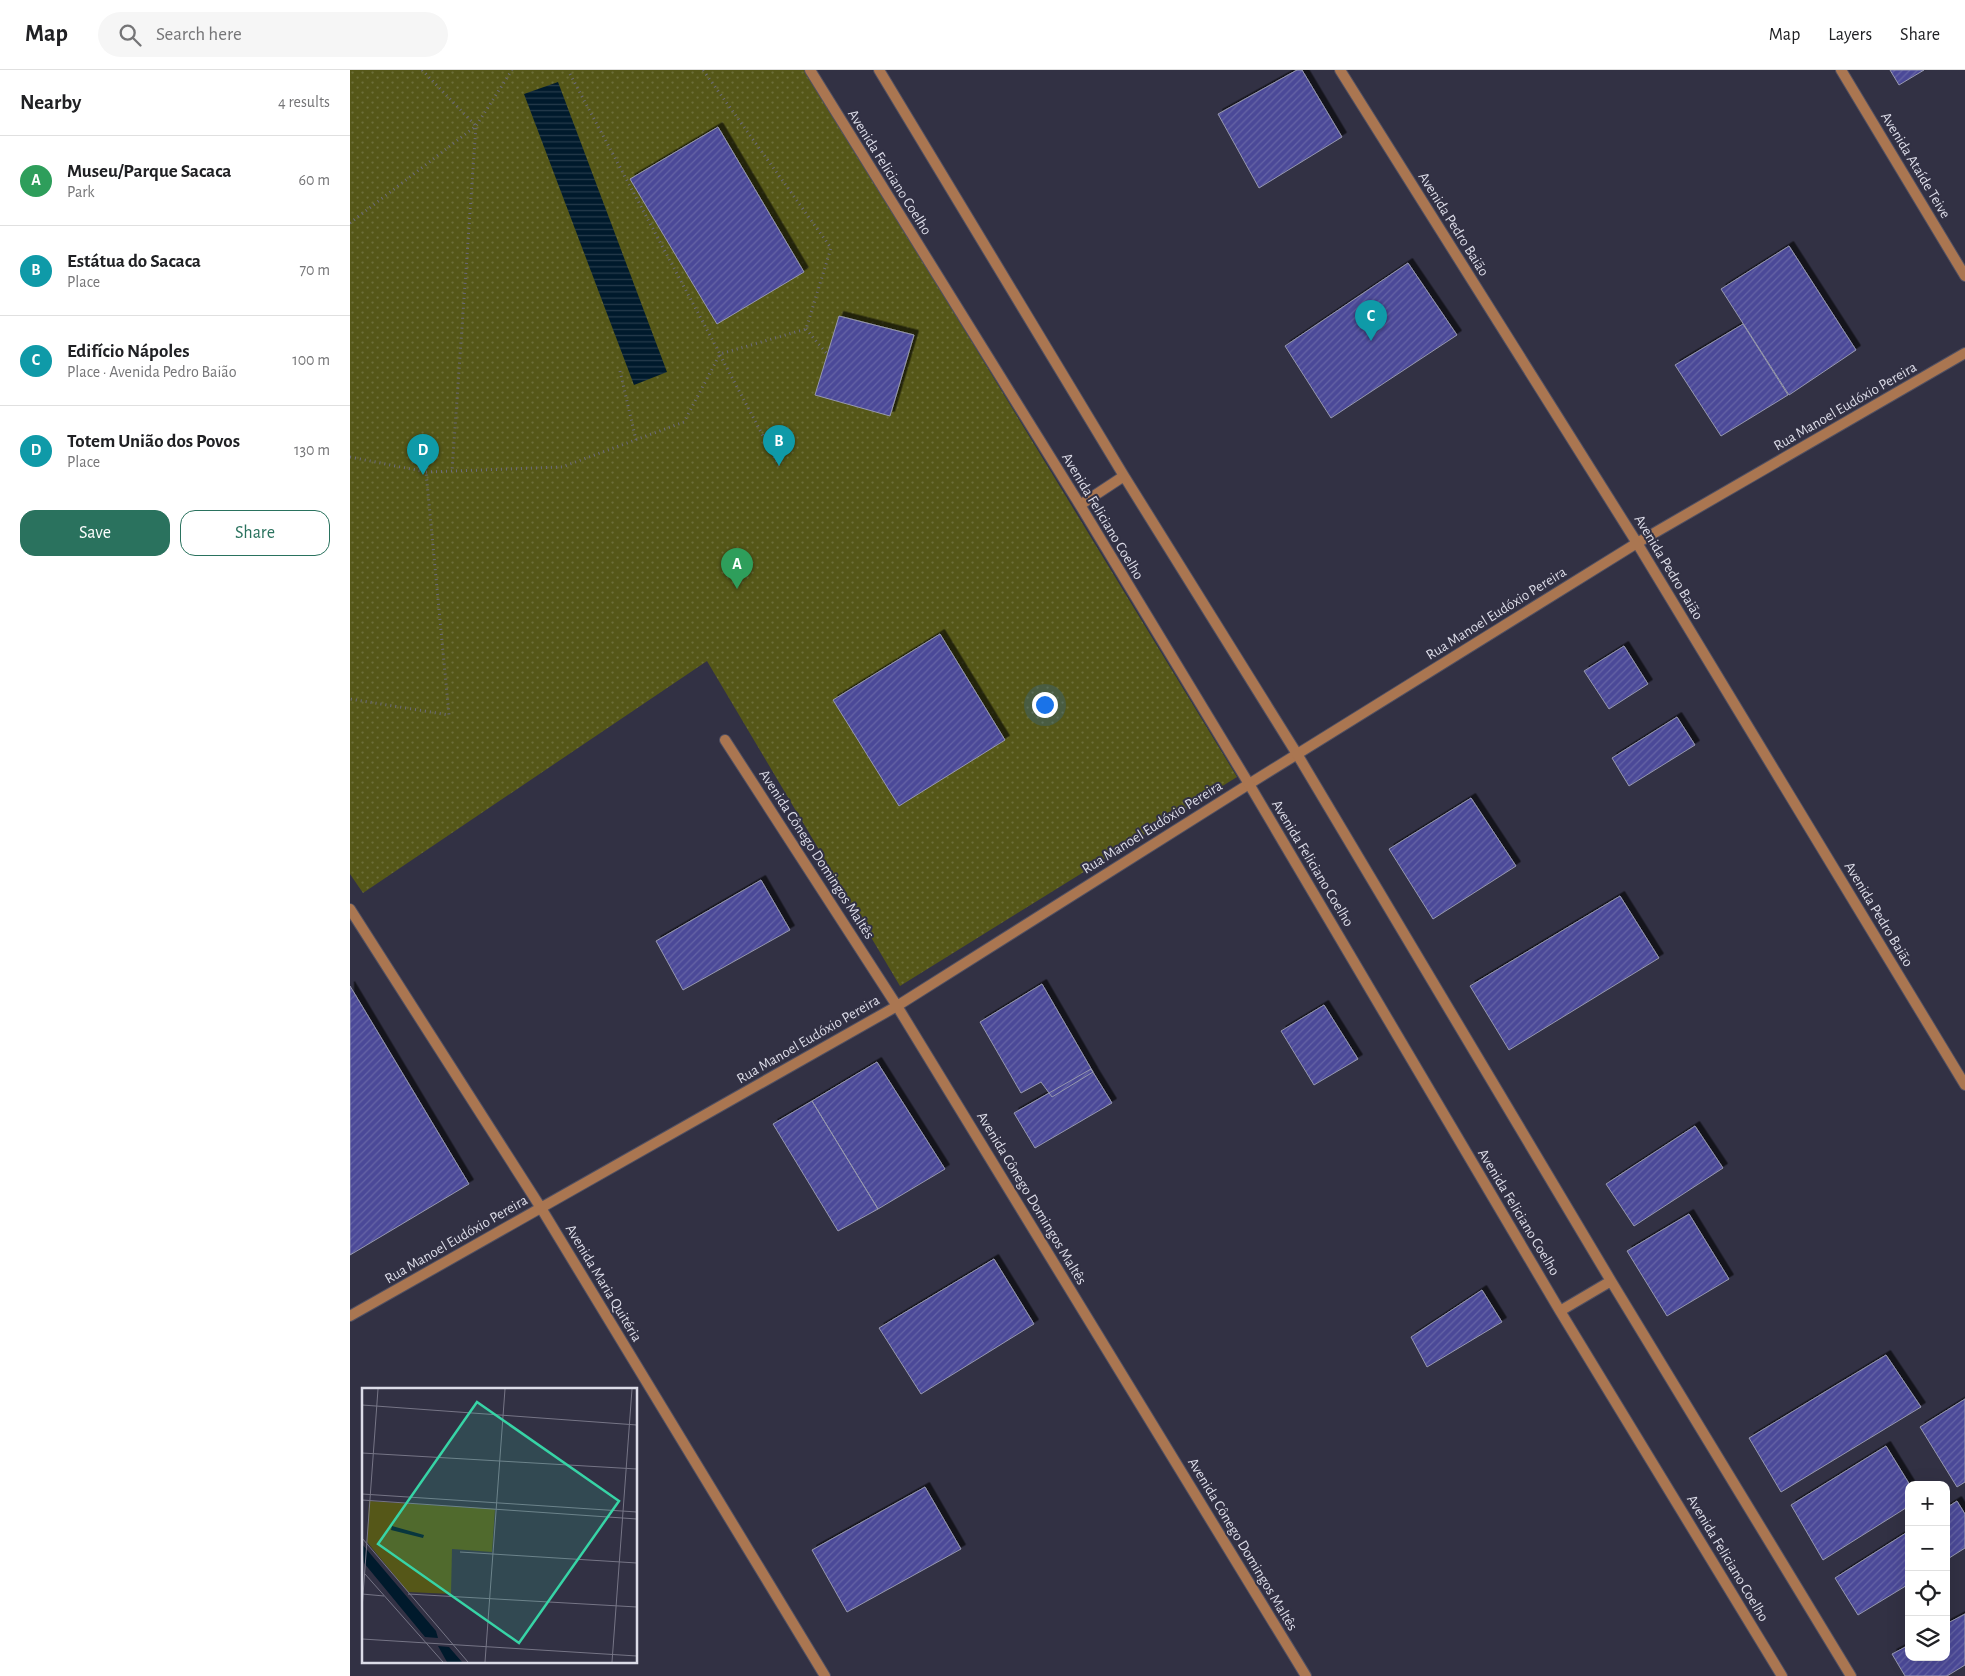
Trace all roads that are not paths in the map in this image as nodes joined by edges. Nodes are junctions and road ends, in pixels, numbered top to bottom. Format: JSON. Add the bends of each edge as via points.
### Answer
{"nodes":[{"id":1,"x":810,"y":70,"type":"edge"},
{"id":2,"x":879,"y":70,"type":"edge"},
{"id":3,"x":1340,"y":70,"type":"edge"},
{"id":4,"x":1841,"y":70,"type":"edge"},
{"id":5,"x":1965,"y":276,"type":"edge"},
{"id":6,"x":1965,"y":353,"type":"edge"},
{"id":7,"x":1124,"y":476,"type":"junction"},
{"id":8,"x":1080,"y":505,"type":"junction"},
{"id":9,"x":1637,"y":543,"type":"junction"},
{"id":10,"x":725,"y":740,"type":"dead end"},
{"id":11,"x":1297,"y":754,"type":"junction"},
{"id":12,"x":1249,"y":784,"type":"junction"},
{"id":13,"x":350,"y":909,"type":"edge"},
{"id":14,"x":897,"y":1006,"type":"junction"},
{"id":15,"x":1965,"y":1085,"type":"edge"},
{"id":16,"x":541,"y":1208,"type":"junction"},
{"id":17,"x":1611,"y":1281,"type":"junction"},
{"id":18,"x":1560,"y":1311,"type":"junction"},
{"id":19,"x":350,"y":1316,"type":"edge"},
{"id":20,"x":825,"y":1676,"type":"edge"},
{"id":21,"x":1306,"y":1676,"type":"edge"},
{"id":22,"x":1782,"y":1676,"type":"edge"},
{"id":23,"x":1851,"y":1676,"type":"edge"}],
"edges":[{"from":1,"to":8,"type":"street","name":"Avenida Feliciano Coelho"},
{"from":2,"to":7,"type":"street"},
{"from":3,"to":9,"type":"street","name":"Avenida Pedro Baião"},
{"from":4,"to":5,"type":"street","name":"Avenida Ataíde Teive"},
{"from":6,"to":9,"type":"street","name":"Rua Manoel Eudóxio Pereira"},
{"from":7,"to":8,"type":"street"},
{"from":7,"to":11,"type":"street"},
{"from":8,"to":12,"type":"street","name":"Avenida Feliciano Coelho"},
{"from":9,"to":11,"type":"street","name":"Rua Manoel Eudóxio Pereira"},
{"from":9,"to":15,"type":"street","name":"Avenida Pedro Baião"},
{"from":10,"to":14,"type":"street","name":"Avenida Cônego Domingos Maltês"},
{"from":11,"to":12,"type":"street","name":"Rua Manoel Eudóxio Pereira"},
{"from":11,"to":17,"type":"street"},
{"from":12,"to":14,"type":"street","name":"Rua Manoel Eudóxio Pereira"},
{"from":12,"to":18,"type":"street","name":"Avenida Feliciano Coelho"},
{"from":13,"to":16,"type":"street","name":"Avenida Maria Quitéria"},
{"from":14,"to":16,"type":"street","name":"Rua Manoel Eudóxio Pereira"},
{"from":14,"to":21,"type":"street","name":"Avenida Cônego Domingos Maltês"},
{"from":16,"to":19,"type":"street","name":"Rua Manoel Eudóxio Pereira"},
{"from":16,"to":20,"type":"street","name":"Avenida Maria Quitéria"},
{"from":17,"to":18,"type":"street"},
{"from":17,"to":23,"type":"street"},
{"from":18,"to":22,"type":"street","name":"Avenida Feliciano Coelho"}]}
